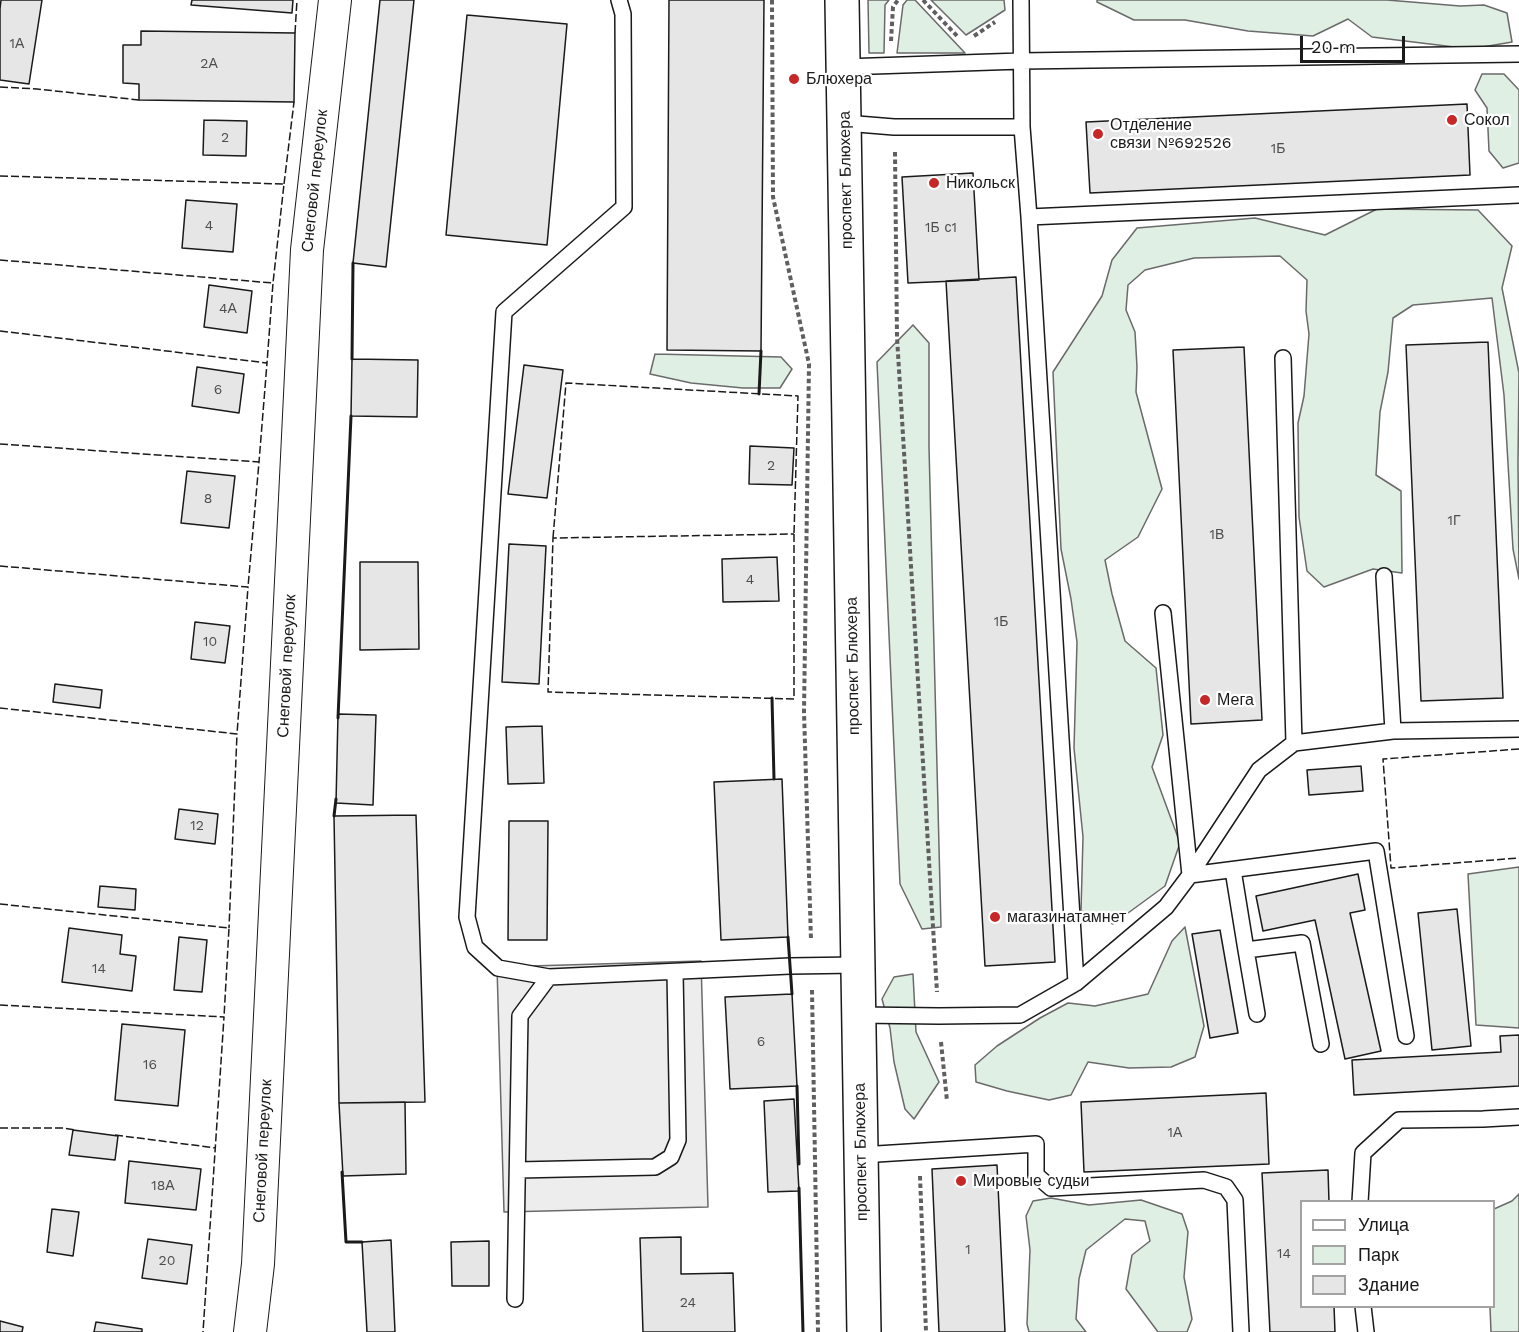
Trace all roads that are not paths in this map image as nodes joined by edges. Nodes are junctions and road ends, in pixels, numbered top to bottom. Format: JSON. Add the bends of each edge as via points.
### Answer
{"nodes":[{"id":1,"x":334,"y":0,"type":"edge"},
{"id":2,"x":620,"y":0,"type":"edge"},
{"id":3,"x":842,"y":0,"type":"edge"},
{"id":4,"x":1021,"y":3,"type":"edge"},
{"id":5,"x":1519,"y":54,"type":"edge"},
{"id":6,"x":1021,"y":61,"type":"junction"},
{"id":7,"x":844,"y":67,"type":"junction"},
{"id":8,"x":845,"y":123,"type":"junction"},
{"id":9,"x":1022,"y":127,"type":"junction"},
{"id":10,"x":1519,"y":195,"type":"edge"},
{"id":11,"x":1029,"y":218,"type":"junction"},
{"id":12,"x":1283,"y":358,"type":"dead end"},
{"id":13,"x":1384,"y":576,"type":"dead end"},
{"id":14,"x":1163,"y":613,"type":"dead end"},
{"id":15,"x":1519,"y":729,"type":"edge"},
{"id":16,"x":1393,"y":731,"type":"junction"},
{"id":17,"x":1294,"y":743,"type":"junction"},
{"id":18,"x":1233,"y":870,"type":"junction"},
{"id":19,"x":1190,"y":875,"type":"junction"},
{"id":20,"x":1246,"y":950,"type":"junction"},
{"id":21,"x":857,"y":965,"type":"junction"},
{"id":22,"x":675,"y":972,"type":"junction"},
{"id":23,"x":549,"y":977,"type":"junction"},
{"id":24,"x":1076,"y":983,"type":"junction"},
{"id":25,"x":1257,"y":1014,"type":"dead end"},
{"id":26,"x":858,"y":1015,"type":"junction"},
{"id":27,"x":1406,"y":1036,"type":"dead end"},
{"id":28,"x":1321,"y":1044,"type":"dead end"},
{"id":29,"x":1519,"y":1117,"type":"edge"},
{"id":30,"x":861,"y":1155,"type":"junction"},
{"id":31,"x":518,"y":1170,"type":"junction"},
{"id":32,"x":1360,"y":1200,"type":"edge"},
{"id":33,"x":515,"y":1299,"type":"dead end"},
{"id":34,"x":1363,"y":1308,"type":"edge"},
{"id":35,"x":249,"y":1332,"type":"edge"},
{"id":36,"x":864,"y":1332,"type":"edge"},
{"id":37,"x":1241,"y":1332,"type":"edge"},
{"id":38,"x":1366,"y":1332,"type":"edge"}],
"edges":[{"from":1,"to":35,"type":"street","name":"Снеговой переулок","via":[[307,250],[258,1264]]},
{"from":2,"to":23,"type":"lane","via":[[624,207],[504,312],[467,917],[475,947],[498,968]]},
{"from":3,"to":7,"type":"main road","name":"проспект Блюхера"},
{"from":4,"to":6,"type":"lane"},
{"from":5,"to":6,"type":"lane"},
{"from":6,"to":7,"type":"lane"},
{"from":6,"to":9,"type":"lane"},
{"from":7,"to":8,"type":"main road","name":"проспект Блюхера"},
{"from":8,"to":9,"type":"lane"},
{"from":8,"to":21,"type":"main road","name":"проспект Блюхера"},
{"from":9,"to":11,"type":"lane"},
{"from":10,"to":11,"type":"lane"},
{"from":11,"to":24,"type":"lane"},
{"from":12,"to":17,"type":"lane"},
{"from":13,"to":16,"type":"lane"},
{"from":14,"to":19,"type":"lane"},
{"from":15,"to":16,"type":"lane"},
{"from":16,"to":17,"type":"lane"},
{"from":17,"to":19,"type":"lane","via":[[1259,770]]},
{"from":18,"to":19,"type":"lane"},
{"from":18,"to":20,"type":"lane"},
{"from":18,"to":27,"type":"lane","via":[[1376,851]]},
{"from":19,"to":24,"type":"lane","via":[[1166,907]]},
{"from":20,"to":25,"type":"lane"},
{"from":20,"to":28,"type":"lane","via":[[1302,943]]},
{"from":21,"to":22,"type":"lane"},
{"from":21,"to":26,"type":"main road","name":"проспект Блюхера"},
{"from":22,"to":23,"type":"lane"},
{"from":22,"to":31,"type":"lane","via":[[678,1140],[671,1158],[655,1167]]},
{"from":23,"to":31,"type":"lane","via":[[519,1016]]},
{"from":24,"to":26,"type":"lane","via":[[1020,1015]]},
{"from":26,"to":30,"type":"main road","name":"проспект Блюхера"},
{"from":29,"to":32,"type":"lane","via":[[1399,1120],[1363,1153]]},
{"from":30,"to":36,"type":"main road","name":"проспект Блюхера"},
{"from":30,"to":37,"type":"lane","via":[[1036,1144],[1036,1175],[1051,1188],[1204,1180],[1226,1186],[1235,1200]]},
{"from":31,"to":33,"type":"lane"},
{"from":34,"to":38,"type":"lane"}]}
